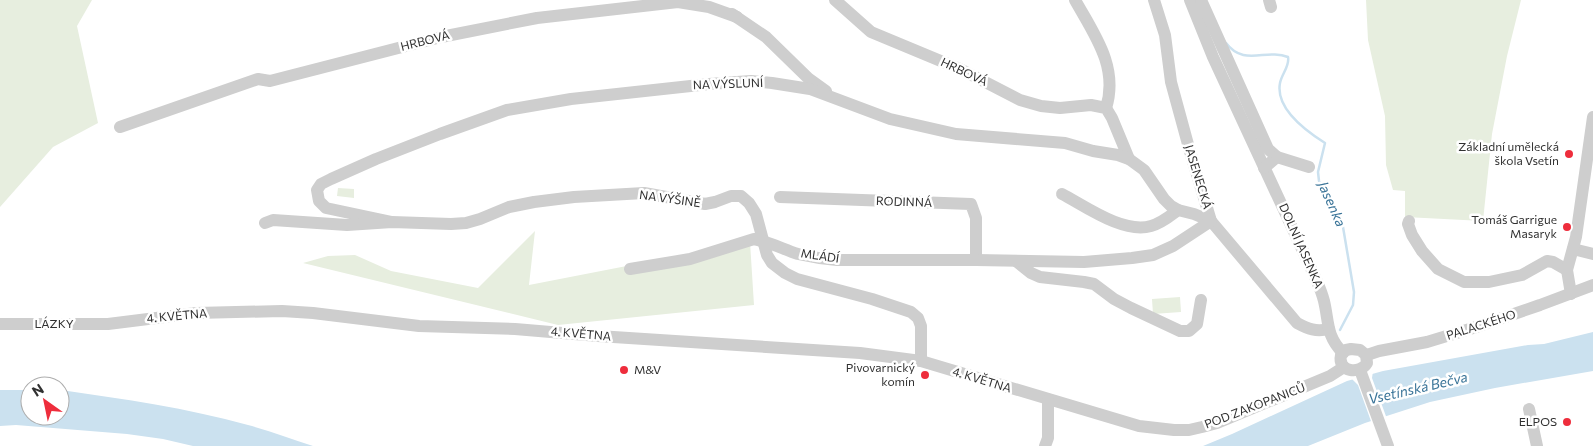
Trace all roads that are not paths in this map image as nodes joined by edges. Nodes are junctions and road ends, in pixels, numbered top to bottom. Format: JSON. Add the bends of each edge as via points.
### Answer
{"nodes":[{"id":1,"x":708,"y":0,"type":"edge"},
{"id":2,"x":835,"y":0,"type":"edge"},
{"id":3,"x":1074,"y":0,"type":"edge"},
{"id":4,"x":1154,"y":0,"type":"edge"},
{"id":5,"x":1190,"y":0,"type":"edge"},
{"id":6,"x":1201,"y":0,"type":"edge"},
{"id":7,"x":737,"y":17,"type":"junction"},
{"id":8,"x":832,"y":96,"type":"junction"},
{"id":9,"x":1106,"y":108,"type":"junction"},
{"id":10,"x":1593,"y":117,"type":"edge"},
{"id":11,"x":120,"y":127,"type":"dead end"},
{"id":12,"x":1277,"y":157,"type":"junction"},
{"id":13,"x":1128,"y":159,"type":"junction"},
{"id":14,"x":1309,"y":167,"type":"dead end"},
{"id":15,"x":1264,"y":168,"type":"junction"},
{"id":16,"x":1062,"y":194,"type":"dead end"},
{"id":17,"x":780,"y":197,"type":"dead end"},
{"id":18,"x":1178,"y":210,"type":"junction"},
{"id":19,"x":1408,"y":221,"type":"dead end"},
{"id":20,"x":392,"y":222,"type":"junction"},
{"id":21,"x":1212,"y":222,"type":"junction"},
{"id":22,"x":265,"y":223,"type":"dead end"},
{"id":23,"x":764,"y":241,"type":"junction"},
{"id":24,"x":1573,"y":249,"type":"junction"},
{"id":25,"x":1593,"y":254,"type":"edge"},
{"id":26,"x":976,"y":260,"type":"junction"},
{"id":27,"x":1016,"y":261,"type":"junction"},
{"id":28,"x":630,"y":269,"type":"dead end"},
{"id":29,"x":1567,"y":270,"type":"junction"},
{"id":30,"x":1593,"y":285,"type":"edge"},
{"id":31,"x":1571,"y":294,"type":"junction"},
{"id":32,"x":1201,"y":300,"type":"dead end"},
{"id":33,"x":0,"y":324,"type":"edge"},
{"id":34,"x":108,"y":324,"type":"joint"},
{"id":35,"x":1328,"y":329,"type":"junction"},
{"id":36,"x":1343,"y":353,"type":"junction"},
{"id":37,"x":1367,"y":356,"type":"junction"},
{"id":38,"x":920,"y":362,"type":"junction"},
{"id":39,"x":1344,"y":367,"type":"junction"},
{"id":40,"x":1361,"y":371,"type":"junction"},
{"id":41,"x":1048,"y":400,"type":"junction"},
{"id":42,"x":1529,"y":409,"type":"dead end"},
{"id":43,"x":1161,"y":430,"type":"joint"},
{"id":44,"x":1385,"y":445,"type":"edge"},
{"id":45,"x":1045,"y":446,"type":"edge"},
{"id":46,"x":1537,"y":446,"type":"edge"}],
"edges":[{"from":1,"to":7,"type":"street","name":"HRBOVÁ"},
{"from":2,"to":9,"type":"street","name":"HRBOVÁ","via":[[871,32],[960,68],[1020,100],[1060,108],[1091,105]]},
{"from":3,"to":9,"type":"street","via":[[1109,68],[1110,96]]},
{"from":4,"to":21,"type":"street","name":"JASENECKÁ","via":[[1165,35],[1171,82]]},
{"from":5,"to":15,"type":"street","name":"DOLNÍ JASENKA"},
{"from":6,"to":12,"type":"street","via":[[1268,150]]},
{"from":7,"to":8,"type":"street","name":"HRBOVÁ","via":[[766,37],[808,78]]},
{"from":7,"to":11,"type":"street","name":"HRBOVÁ","via":[[709,7],[678,2],[537,18],[441,37],[270,80],[258,79]]},
{"from":8,"to":13,"type":"street","name":"NA VÝSLUNÍ","via":[[890,119],[956,134],[1065,143]]},
{"from":8,"to":20,"type":"street","name":"NA VÝSLUNÍ","via":[[810,89],[751,81],[537,104],[507,110],[440,134],[331,179],[317,190],[319,201],[326,208]]},
{"from":9,"to":13,"type":"street"},
{"from":10,"to":24,"type":"street"},
{"from":12,"to":14,"type":"street"},
{"from":12,"to":15,"type":"street"},
{"from":13,"to":18,"type":"street","name":"NA VÝSLUNÍ","via":[[1144,170],[1164,199]]},
{"from":15,"to":35,"type":"street","name":"DOLNÍ JASENKA","via":[[1322,292]]},
{"from":16,"to":18,"type":"street","via":[[1090,211],[1136,227],[1150,227]]},
{"from":17,"to":26,"type":"street","name":"RODINNÁ","via":[[971,204],[976,218]]},
{"from":18,"to":21,"type":"street","name":"NA VÝSLUNÍ"},
{"from":19,"to":29,"type":"street","via":[[1412,235],[1438,269],[1464,282],[1488,282],[1522,275],[1547,261]]},
{"from":20,"to":22,"type":"street","name":"NA VÝŠINĚ","via":[[347,225],[273,220]]},
{"from":20,"to":23,"type":"street","name":"NA VÝŠINĚ","via":[[466,223],[509,207],[574,197],[644,193],[705,204],[741,196],[756,214]]},
{"from":21,"to":27,"type":"street","name":"MLÁDÍ","via":[[1173,246],[1153,254],[1084,262]]},
{"from":21,"to":35,"type":"street","name":"JASENECKÁ","via":[[1297,323],[1316,331]]},
{"from":23,"to":26,"type":"street","name":"MLÁDÍ","via":[[816,258],[837,260]]},
{"from":23,"to":28,"type":"street","name":"MLÁDÍ","via":[[754,239],[690,259]]},
{"from":23,"to":38,"type":"street","name":"NA VÝŠINĚ","via":[[772,263],[797,280],[911,312],[921,326]]},
{"from":24,"to":25,"type":"street"},
{"from":24,"to":29,"type":"street"},
{"from":26,"to":27,"type":"street","name":"MLÁDÍ"},
{"from":27,"to":32,"type":"street","via":[[1040,277],[1094,284],[1114,299],[1180,331],[1189,331],[1197,324]]},
{"from":29,"to":31,"type":"street"},
{"from":30,"to":31,"type":"street","name":"PALACKÉHO"},
{"from":31,"to":37,"type":"street","name":"PALACKÉHO","via":[[1441,338]]},
{"from":33,"to":34,"type":"street","name":"LÁZKY"},
{"from":34,"to":38,"type":"street","name":"4. KVĚTNA","via":[[196,313],[282,311],[419,326],[515,328],[860,353]]},
{"from":35,"to":36,"type":"street","name":"DOLNÍ JASENKA"},
{"from":36,"to":37,"type":"street","via":[[1356,349]]},
{"from":36,"to":39,"type":"street","via":[[1340,360]]},
{"from":37,"to":40,"type":"street","via":[[1367,364]]},
{"from":38,"to":41,"type":"street","name":"4. KVĚTNA"},
{"from":39,"to":40,"type":"street"},
{"from":39,"to":43,"type":"street","name":"POD ZAKOPANICŮ","via":[[1330,376],[1217,423],[1189,430]]},
{"from":40,"to":44,"type":"street"},
{"from":41,"to":43,"type":"street","name":"4. KVĚTNA"},
{"from":41,"to":45,"type":"street"},
{"from":42,"to":46,"type":"street"}]}
